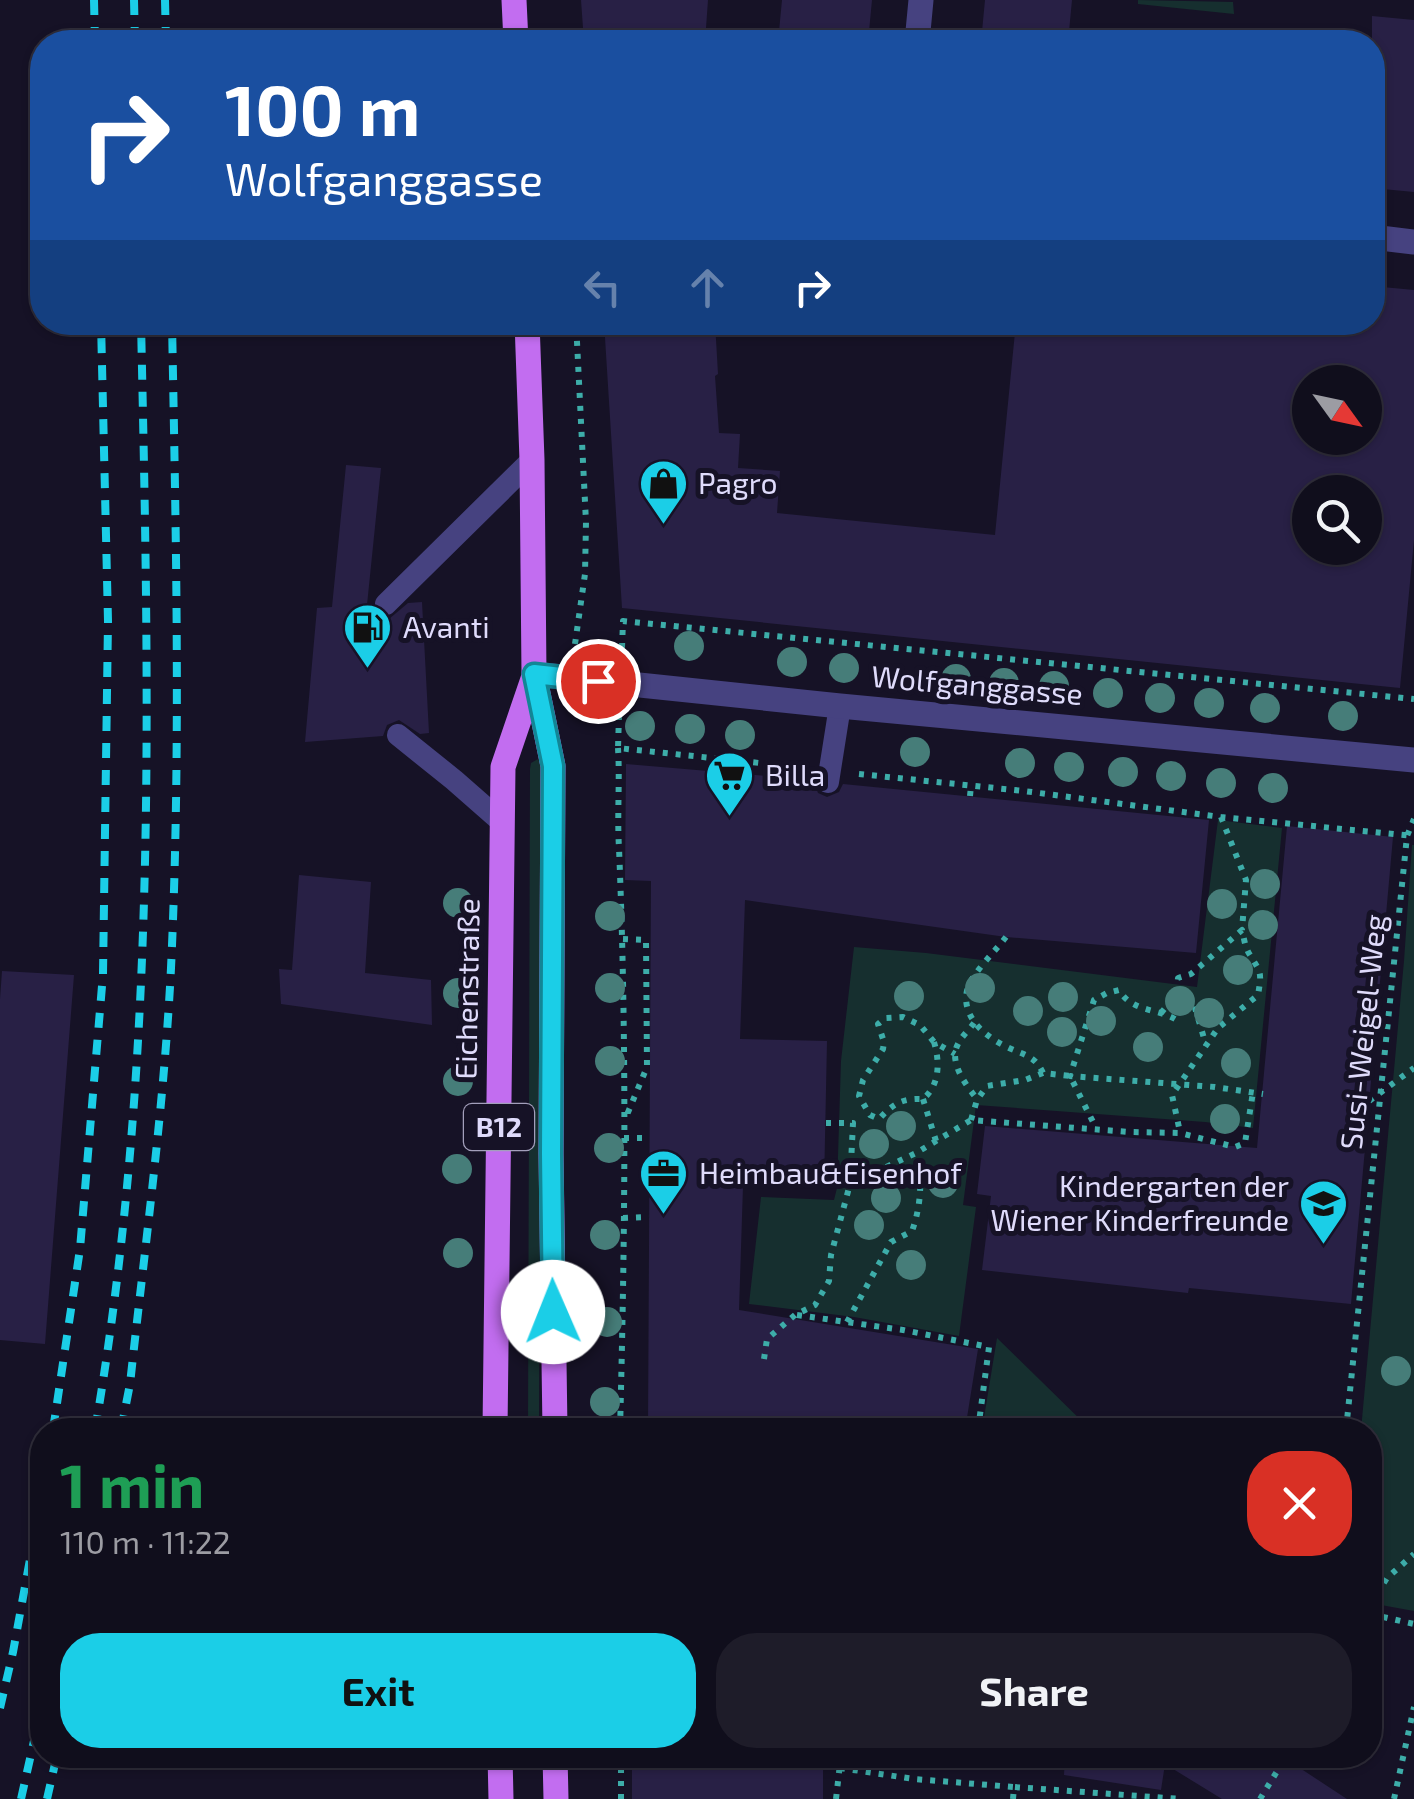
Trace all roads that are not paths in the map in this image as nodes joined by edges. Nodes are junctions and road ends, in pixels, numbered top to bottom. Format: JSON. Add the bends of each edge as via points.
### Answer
{"nodes":[{"id":1,"x":514,"y":0,"type":"edge"},
{"id":2,"x":921,"y":0,"type":"edge"},
{"id":3,"x":515,"y":30,"type":"edge"},
{"id":4,"x":918,"y":30,"type":"edge"},
{"id":5,"x":1385,"y":239,"type":"edge"},
{"id":6,"x":1414,"y":242,"type":"edge"},
{"id":7,"x":527,"y":335,"type":"edge"},
{"id":8,"x":532,"y":460,"type":"junction"},
{"id":9,"x":386,"y":604,"type":"dead end"},
{"id":10,"x":534,"y":674,"type":"junction"},
{"id":11,"x":840,"y":706,"type":"junction"},
{"id":12,"x":398,"y":735,"type":"dead end"},
{"id":13,"x":1414,"y":760,"type":"edge"},
{"id":14,"x":828,"y":782,"type":"dead end"},
{"id":15,"x":503,"y":823,"type":"junction"},
{"id":16,"x":495,"y":1418,"type":"edge"},
{"id":17,"x":554,"y":1418,"type":"edge"},
{"id":18,"x":500,"y":1768,"type":"edge"},
{"id":19,"x":555,"y":1768,"type":"edge"},
{"id":20,"x":501,"y":1799,"type":"edge"},
{"id":21,"x":556,"y":1799,"type":"edge"}],
"edges":[{"from":1,"to":3,"type":"main road"},
{"from":2,"to":4,"type":"street"},
{"from":5,"to":6,"type":"street"},
{"from":7,"to":8,"type":"main road","name":"Eichenstraße","number":"B12"},
{"from":8,"to":9,"type":"lane"},
{"from":8,"to":10,"type":"main road","name":"Eichenstraße","number":"B12"},
{"from":10,"to":11,"type":"street","name":"Wolfganggasse"},
{"from":10,"to":15,"type":"main road","name":"Eichenstraße","number":"B12","via":[[503,767]]},
{"from":10,"to":17,"type":"main road","name":"Eichenstraße","number":"B12","via":[[553,766]]},
{"from":11,"to":13,"type":"street","name":"Wolfganggasse"},
{"from":11,"to":14,"type":"lane"},
{"from":12,"to":15,"type":"lane"},
{"from":15,"to":16,"type":"main road","name":"Eichenstraße","number":"B12"},
{"from":18,"to":20,"type":"main road"},
{"from":19,"to":21,"type":"main road"}]}
